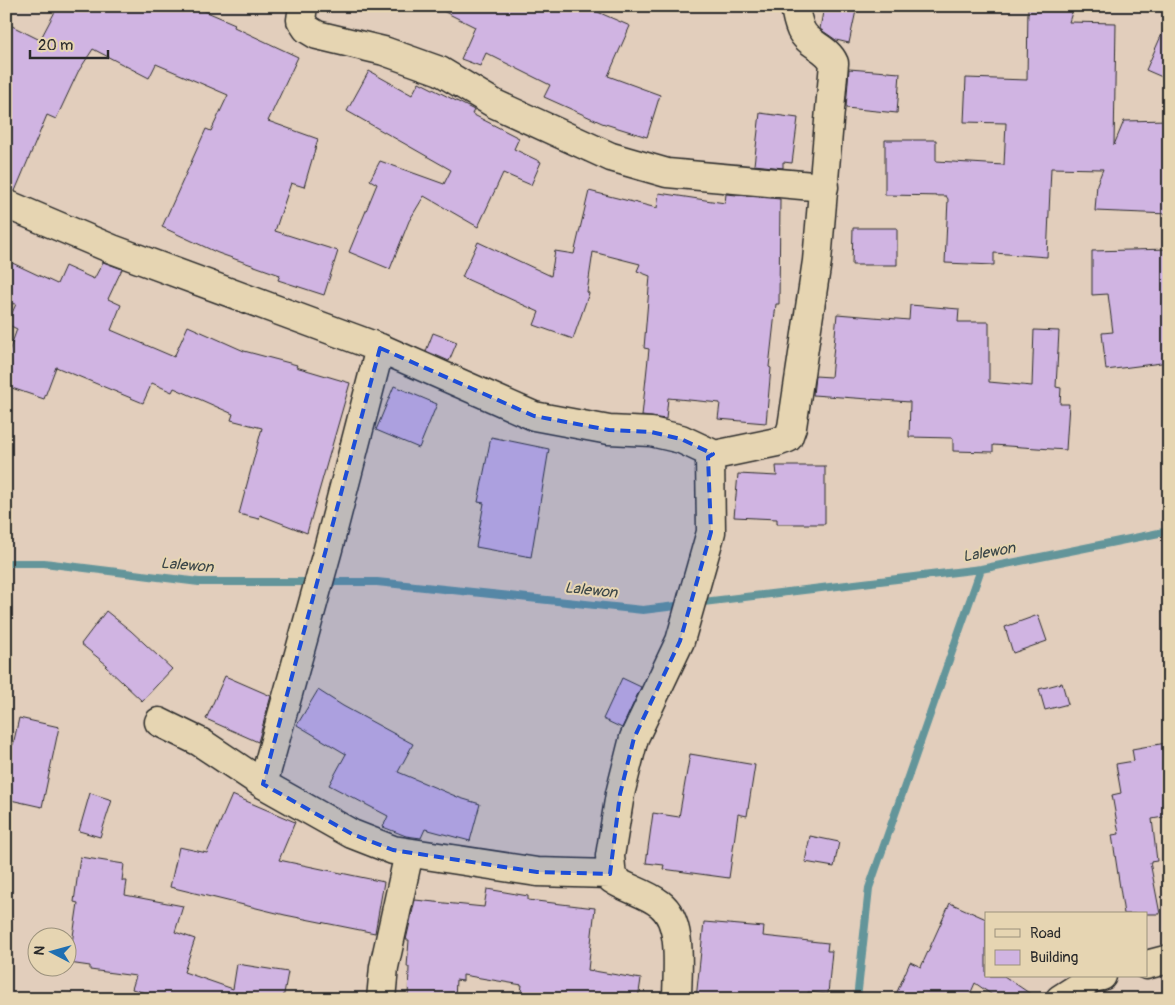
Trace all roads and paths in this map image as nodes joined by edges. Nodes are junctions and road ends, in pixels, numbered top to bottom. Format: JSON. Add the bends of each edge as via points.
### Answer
{"nodes":[{"id":1,"x":303,"y":6,"type":"edge"},
{"id":2,"x":795,"y":6,"type":"edge"},
{"id":3,"x":824,"y":187,"type":"junction"},
{"id":4,"x":6,"y":204,"type":"edge"},
{"id":5,"x":380,"y":348,"type":"junction"},
{"id":6,"x":713,"y":454,"type":"junction"},
{"id":7,"x":159,"y":722,"type":"dead end"},
{"id":8,"x":263,"y":784,"type":"junction"},
{"id":9,"x":409,"y":853,"type":"junction"},
{"id":10,"x":610,"y":874,"type":"junction"},
{"id":11,"x":1169,"y":959,"type":"edge"},
{"id":12,"x":1148,"y":964,"type":"edge"},
{"id":13,"x":1093,"y":978,"type":"edge"},
{"id":14,"x":381,"y":999,"type":"edge"},
{"id":15,"x":677,"y":999,"type":"edge"},
{"id":16,"x":1060,"y":999,"type":"edge"}],
"edges":[{"from":1,"to":3,"type":"street","via":[[301,20],[317,35],[384,51],[440,70],[495,104],[611,157],[667,174]]},
{"from":2,"to":3,"type":"street","via":[[801,31],[830,53],[834,63]]},
{"from":3,"to":6,"type":"street","via":[[818,261],[788,438]]},
{"from":4,"to":5,"type":"street","via":[[112,250]]},
{"from":5,"to":6,"type":"street","via":[[534,416],[609,430],[651,432],[681,439]]},
{"from":5,"to":8,"type":"street"},
{"from":6,"to":10,"type":"street","via":[[708,460],[711,532],[680,641],[634,738],[620,794]]},
{"from":7,"to":8,"type":"street","via":[[200,742]]},
{"from":8,"to":9,"type":"street","via":[[352,834]]},
{"from":9,"to":10,"type":"street","via":[[537,872]]},
{"from":9,"to":14,"type":"street","via":[[384,968]]},
{"from":10,"to":15,"type":"street","via":[[617,882],[660,904],[670,917],[677,935]]},
{"from":11,"to":12,"type":"street"},
{"from":13,"to":16,"type":"street"}]}
